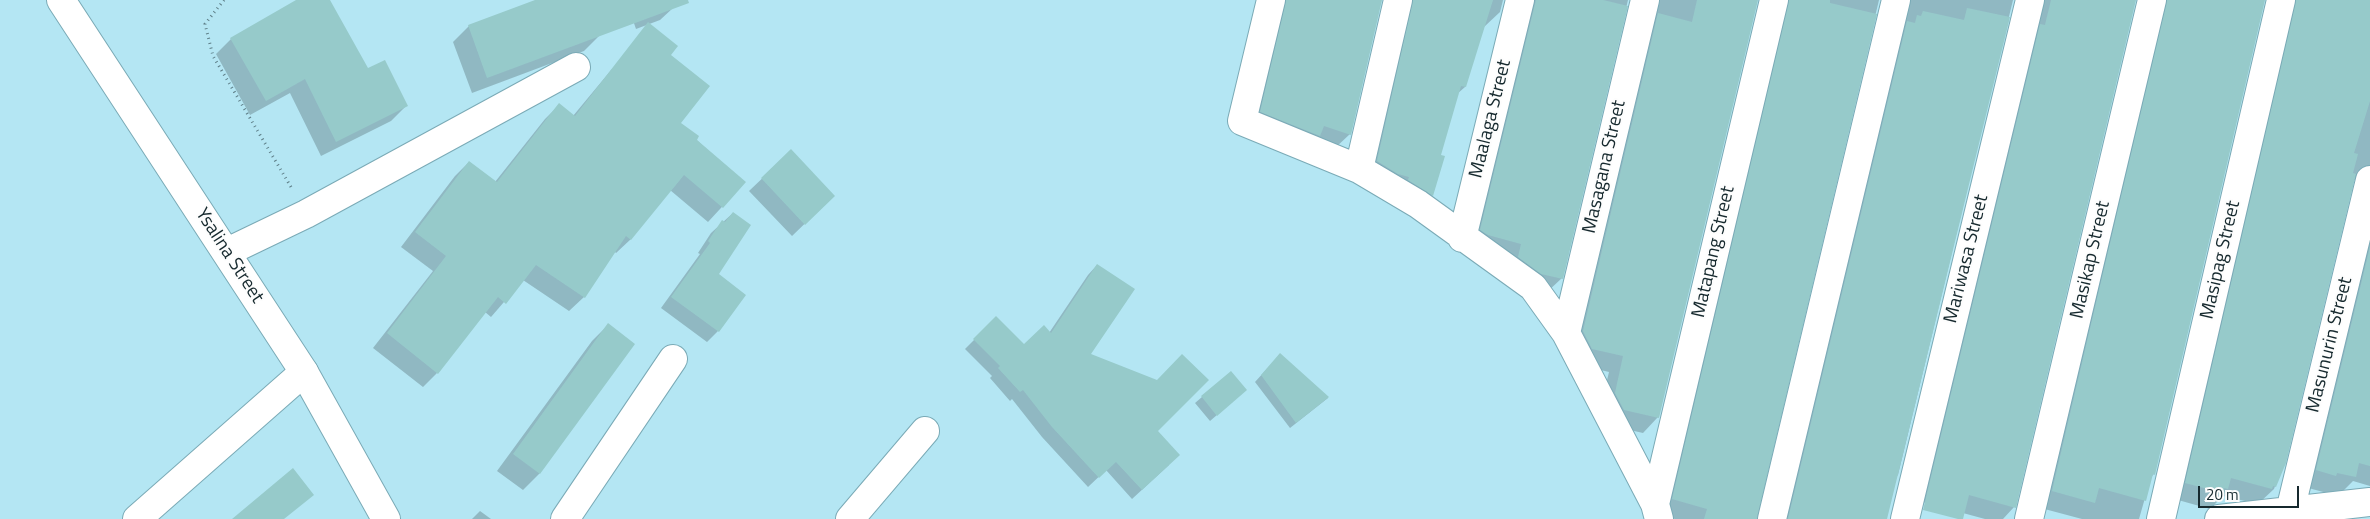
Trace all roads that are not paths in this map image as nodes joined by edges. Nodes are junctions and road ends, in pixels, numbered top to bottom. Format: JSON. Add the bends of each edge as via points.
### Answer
{"nodes":[{"id":1,"x":61,"y":0,"type":"edge"},
{"id":2,"x":1271,"y":0,"type":"edge"},
{"id":3,"x":1398,"y":0,"type":"edge"},
{"id":4,"x":1520,"y":0,"type":"edge"},
{"id":5,"x":1645,"y":0,"type":"edge"},
{"id":6,"x":1774,"y":0,"type":"edge"},
{"id":7,"x":1896,"y":0,"type":"edge"},
{"id":8,"x":2030,"y":0,"type":"edge"},
{"id":9,"x":2152,"y":0,"type":"edge"},
{"id":10,"x":2281,"y":0,"type":"edge"},
{"id":11,"x":576,"y":67,"type":"dead end"},
{"id":12,"x":1359,"y":170,"type":"junction"},
{"id":13,"x":2370,"y":180,"type":"edge"},
{"id":14,"x":1462,"y":238,"type":"junction"},
{"id":15,"x":227,"y":252,"type":"junction"},
{"id":16,"x":1566,"y":333,"type":"junction"},
{"id":17,"x":673,"y":359,"type":"dead end"},
{"id":18,"x":304,"y":372,"type":"junction"},
{"id":19,"x":925,"y":431,"type":"dead end"},
{"id":20,"x":2370,"y":502,"type":"edge"},
{"id":21,"x":2290,"y":511,"type":"junction"},
{"id":22,"x":1657,"y":512,"type":"edge"},
{"id":23,"x":137,"y":519,"type":"edge"},
{"id":24,"x":386,"y":519,"type":"edge"},
{"id":25,"x":565,"y":519,"type":"edge"},
{"id":26,"x":850,"y":519,"type":"edge"},
{"id":27,"x":1772,"y":519,"type":"edge"},
{"id":28,"x":1905,"y":519,"type":"edge"},
{"id":29,"x":2029,"y":519,"type":"edge"},
{"id":30,"x":2161,"y":519,"type":"edge"},
{"id":31,"x":2219,"y":519,"type":"edge"}],
"edges":[{"from":1,"to":15,"type":"street","name":"Ysalina Street"},
{"from":2,"to":12,"type":"street","via":[[1242,120]]},
{"from":3,"to":12,"type":"street"},
{"from":4,"to":14,"type":"street","name":"Maalaga Street"},
{"from":5,"to":16,"type":"street","name":"Masagana Street"},
{"from":6,"to":22,"type":"street","name":"Matapang Street"},
{"from":7,"to":27,"type":"street"},
{"from":8,"to":28,"type":"street","name":"Mariwasa Street"},
{"from":9,"to":29,"type":"street","name":"Masikap Street"},
{"from":10,"to":30,"type":"street","name":"Masipag Street"},
{"from":11,"to":15,"type":"street","via":[[306,214]]},
{"from":12,"to":14,"type":"street","via":[[1418,204]]},
{"from":13,"to":21,"type":"street","name":"Masunurin Street"},
{"from":14,"to":16,"type":"street","via":[[1533,287]]},
{"from":15,"to":18,"type":"street","name":"Ysalina Street"},
{"from":16,"to":22,"type":"street"},
{"from":17,"to":25,"type":"street"},
{"from":18,"to":23,"type":"street"},
{"from":18,"to":24,"type":"street","name":"Ysalina Street"},
{"from":19,"to":26,"type":"street"},
{"from":20,"to":21,"type":"street"},
{"from":21,"to":31,"type":"street"}]}
